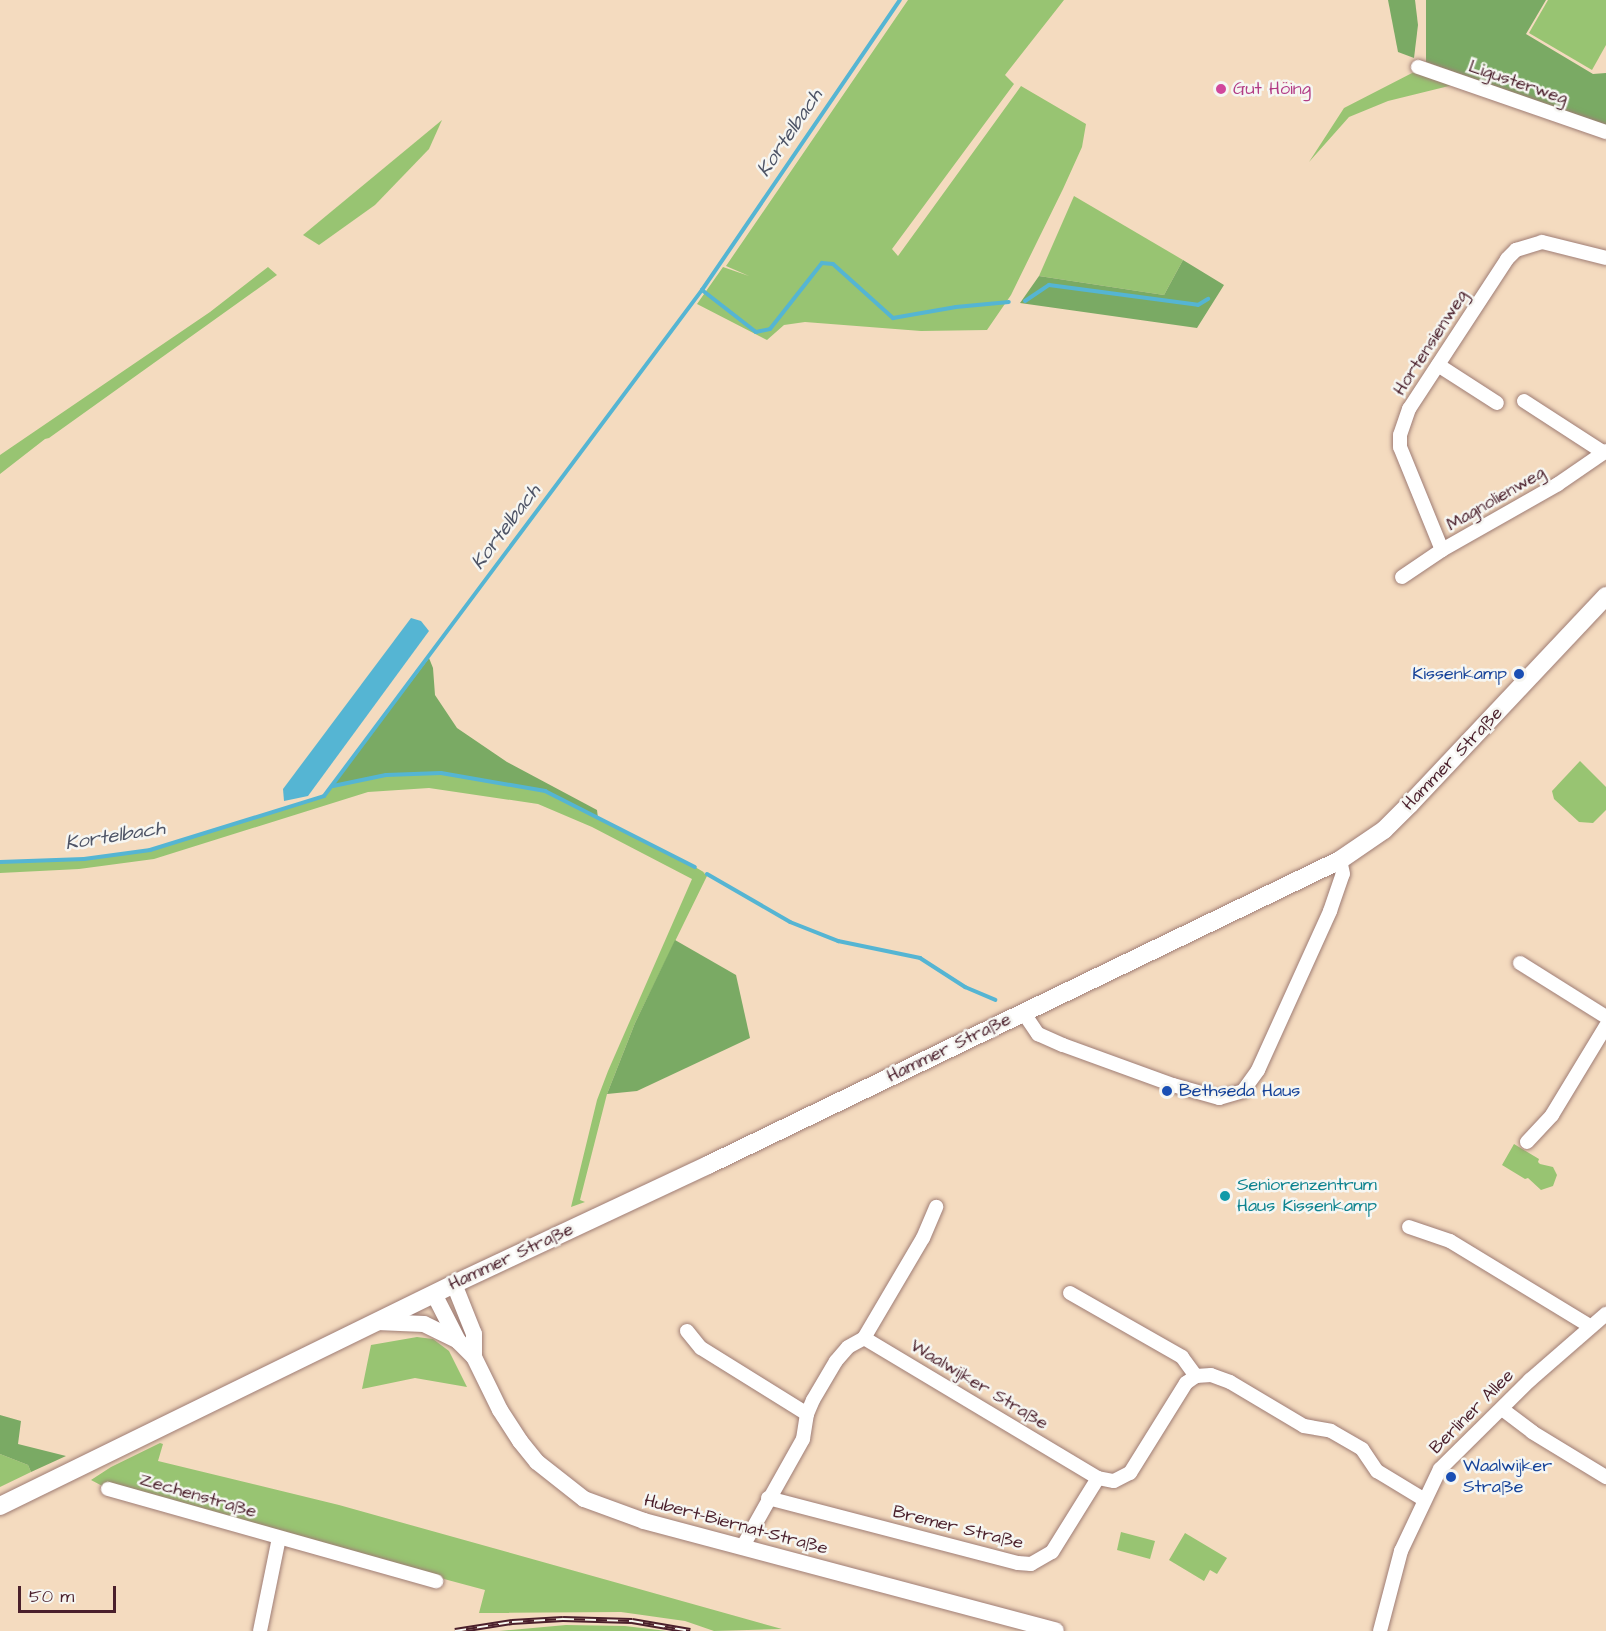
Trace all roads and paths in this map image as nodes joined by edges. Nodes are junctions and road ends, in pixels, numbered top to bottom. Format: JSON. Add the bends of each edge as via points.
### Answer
{"nodes":[{"id":1,"x":1418,"y":67,"type":"dead end"},
{"id":2,"x":1606,"y":132,"type":"edge"},
{"id":3,"x":1606,"y":258,"type":"edge"},
{"id":4,"x":1438,"y":365,"type":"junction"},
{"id":5,"x":1524,"y":402,"type":"dead end"},
{"id":6,"x":1497,"y":403,"type":"dead end"},
{"id":7,"x":1605,"y":452,"type":"edge"},
{"id":8,"x":1442,"y":550,"type":"junction"},
{"id":9,"x":1402,"y":577,"type":"dead end"},
{"id":10,"x":1606,"y":596,"type":"edge"},
{"id":11,"x":1340,"y":860,"type":"junction"},
{"id":12,"x":1520,"y":963,"type":"dead end"},
{"id":13,"x":1023,"y":1012,"type":"junction"},
{"id":14,"x":1606,"y":1017,"type":"edge"},
{"id":15,"x":1606,"y":1026,"type":"edge"},
{"id":16,"x":1527,"y":1142,"type":"dead end"},
{"id":17,"x":936,"y":1207,"type":"dead end"},
{"id":18,"x":1409,"y":1227,"type":"dead end"},
{"id":19,"x":454,"y":1284,"type":"junction"},
{"id":20,"x":1070,"y":1293,"type":"dead end"},
{"id":21,"x":434,"y":1294,"type":"junction"},
{"id":22,"x":1606,"y":1314,"type":"edge"},
{"id":23,"x":377,"y":1322,"type":"junction"},
{"id":24,"x":1590,"y":1326,"type":"junction"},
{"id":25,"x":687,"y":1331,"type":"dead end"},
{"id":26,"x":864,"y":1338,"type":"junction"},
{"id":27,"x":458,"y":1341,"type":"junction"},
{"id":28,"x":474,"y":1357,"type":"junction"},
{"id":29,"x":1196,"y":1376,"type":"junction"},
{"id":30,"x":1502,"y":1409,"type":"junction"},
{"id":31,"x":807,"y":1414,"type":"junction"},
{"id":32,"x":1606,"y":1477,"type":"edge"},
{"id":33,"x":1098,"y":1478,"type":"junction"},
{"id":34,"x":108,"y":1489,"type":"dead end"},
{"id":35,"x":768,"y":1498,"type":"junction"},
{"id":36,"x":1424,"y":1499,"type":"junction"},
{"id":37,"x":0,"y":1506,"type":"edge"},
{"id":38,"x":279,"y":1538,"type":"junction"},
{"id":39,"x":743,"y":1546,"type":"junction"},
{"id":40,"x":436,"y":1581,"type":"dead end"},
{"id":41,"x":260,"y":1631,"type":"edge"},
{"id":42,"x":1056,"y":1631,"type":"edge"},
{"id":43,"x":1380,"y":1631,"type":"edge"}],
"edges":[{"from":1,"to":2,"type":"street","name":"Ligusterweg"},
{"from":3,"to":4,"type":"street","name":"Hortensienweg","via":[[1542,242],[1516,250]]},
{"from":4,"to":6,"type":"street"},
{"from":4,"to":8,"type":"street","name":"Hortensienweg","via":[[1409,409],[1400,447]]},
{"from":5,"to":7,"type":"street"},
{"from":7,"to":8,"type":"street","name":"Magnolienweg","via":[[1558,484]]},
{"from":8,"to":9,"type":"street","name":"Magnolienweg"},
{"from":10,"to":11,"type":"main road","name":"Hammer Straße","via":[[1384,830]]},
{"from":11,"to":13,"type":"main road","name":"Hammer Straße"},
{"from":11,"to":13,"type":"street","name":"Hammer Straße","via":[[1342,874],[1330,911],[1258,1070],[1243,1091],[1219,1098],[1074,1049],[1038,1034]]},
{"from":12,"to":14,"type":"street"},
{"from":13,"to":19,"type":"main road","name":"Hammer Straße"},
{"from":15,"to":16,"type":"street","via":[[1551,1115]]},
{"from":17,"to":26,"type":"street","via":[[923,1238]]},
{"from":18,"to":24,"type":"street","via":[[1450,1241]]},
{"from":19,"to":21,"type":"main road","name":"Hammer Straße"},
{"from":19,"to":28,"type":"street","name":"Hubert-Biernat-Straße","via":[[474,1334]]},
{"from":20,"to":29,"type":"street","via":[[1182,1357]]},
{"from":21,"to":23,"type":"main road","name":"Hammer Straße"},
{"from":21,"to":27,"type":"street","name":"Hubert-Biernat-Straße"},
{"from":22,"to":24,"type":"street","name":"Berliner Allee"},
{"from":23,"to":27,"type":"street","via":[[424,1324]]},
{"from":23,"to":37,"type":"main road","name":"Hammer Straße"},
{"from":24,"to":30,"type":"street","name":"Berliner Allee"},
{"from":25,"to":31,"type":"street","via":[[701,1348]]},
{"from":26,"to":31,"type":"street","via":[[848,1347],[836,1361]]},
{"from":26,"to":33,"type":"street","name":"Waalwijker Straße"},
{"from":27,"to":28,"type":"street","name":"Hubert-Biernat-Straße"},
{"from":28,"to":39,"type":"street","name":"Hubert-Biernat-Straße","via":[[520,1441],[558,1481],[584,1499],[610,1510]]},
{"from":29,"to":33,"type":"street","via":[[1186,1383],[1130,1473],[1114,1481]]},
{"from":29,"to":36,"type":"street","via":[[1221,1377],[1304,1426],[1331,1431],[1362,1449],[1377,1471]]},
{"from":30,"to":32,"type":"street"},
{"from":30,"to":36,"type":"street","name":"Berliner Allee","via":[[1447,1460]]},
{"from":31,"to":35,"type":"street","via":[[802,1439]]},
{"from":33,"to":35,"type":"street","name":"Bremer Straße","via":[[1052,1552],[1031,1564]]},
{"from":34,"to":38,"type":"street","name":"Zechenstraße"},
{"from":35,"to":39,"type":"street"},
{"from":36,"to":43,"type":"street","name":"Berliner Allee","via":[[1399,1557]]},
{"from":38,"to":40,"type":"street","name":"Zechenstraße"},
{"from":38,"to":41,"type":"street"},
{"from":39,"to":42,"type":"street","name":"Hubert-Biernat-Straße"}]}
